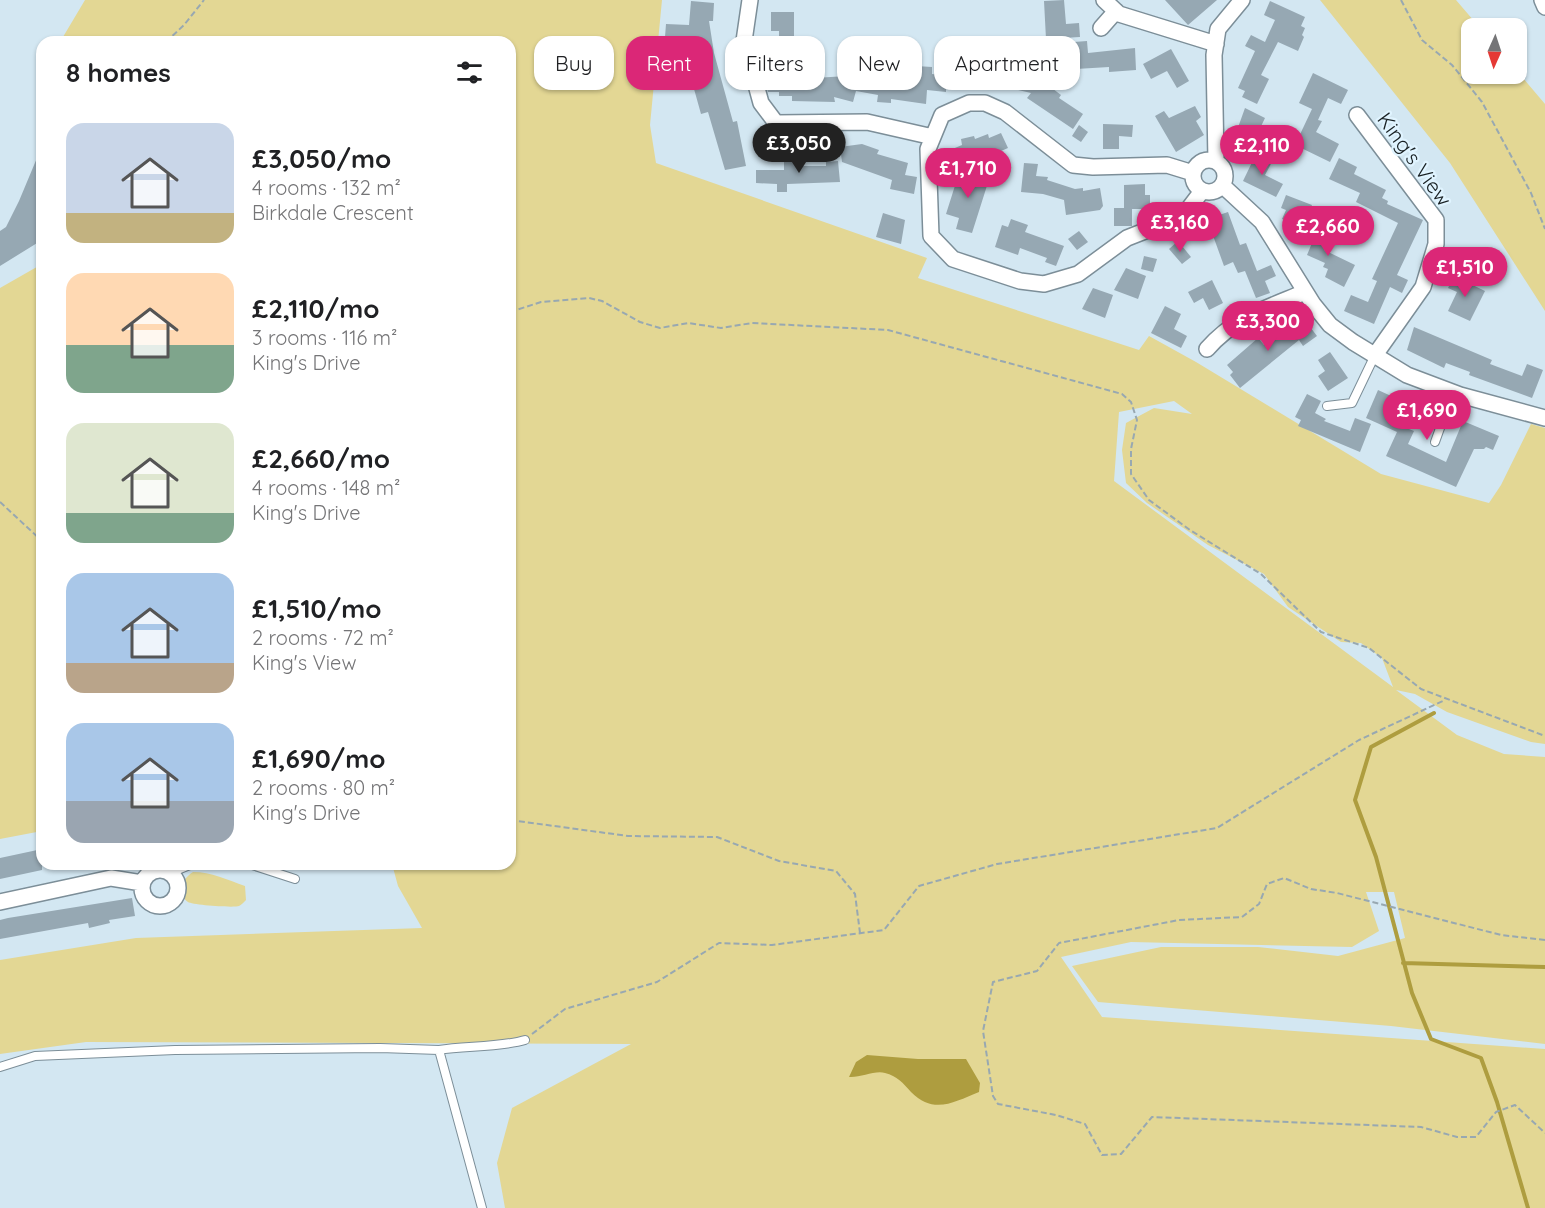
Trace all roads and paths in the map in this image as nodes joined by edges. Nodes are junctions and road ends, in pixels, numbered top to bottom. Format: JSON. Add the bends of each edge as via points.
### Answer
{"nodes":[{"id":1,"x":204,"y":0,"type":"edge"},
{"id":2,"x":750,"y":0,"type":"edge"},
{"id":3,"x":1104,"y":0,"type":"edge"},
{"id":4,"x":1242,"y":0,"type":"edge"},
{"id":5,"x":1401,"y":0,"type":"edge"},
{"id":6,"x":1542,"y":0,"type":"edge"},
{"id":7,"x":1545,"y":7,"type":"edge"},
{"id":8,"x":1116,"y":11,"type":"junction"},
{"id":9,"x":1101,"y":28,"type":"dead end"},
{"id":10,"x":172,"y":36,"type":"edge"},
{"id":11,"x":1216,"y":44,"type":"junction"},
{"id":12,"x":1357,"y":116,"type":"dead end"},
{"id":13,"x":933,"y":136,"type":"junction"},
{"id":14,"x":1216,"y":161,"type":"junction"},
{"id":15,"x":1193,"y":173,"type":"junction"},
{"id":16,"x":1222,"y":185,"type":"junction"},
{"id":17,"x":1202,"y":190,"type":"junction"},
{"id":18,"x":1545,"y":229,"type":"edge"},
{"id":19,"x":1305,"y":292,"type":"junction"},
{"id":20,"x":516,"y":310,"type":"edge"},
{"id":21,"x":1207,"y":349,"type":"dead end"},
{"id":22,"x":1374,"y":355,"type":"junction"},
{"id":23,"x":1453,"y":392,"type":"junction"},
{"id":24,"x":1327,"y":406,"type":"dead end"},
{"id":25,"x":1545,"y":418,"type":"edge"},
{"id":26,"x":1435,"y":442,"type":"dead end"},
{"id":27,"x":0,"y":502,"type":"edge"},
{"id":28,"x":36,"y":535,"type":"edge"},
{"id":29,"x":1446,"y":699,"type":"junction"},
{"id":30,"x":1545,"y":736,"type":"edge"},
{"id":31,"x":516,"y":821,"type":"edge"},
{"id":32,"x":177,"y":870,"type":"edge"},
{"id":33,"x":267,"y":870,"type":"edge"},
{"id":34,"x":170,"y":873,"type":"junction"},
{"id":35,"x":295,"y":879,"type":"dead end"},
{"id":36,"x":142,"y":883,"type":"junction"},
{"id":37,"x":0,"y":902,"type":"edge"},
{"id":38,"x":860,"y":933,"type":"junction"},
{"id":39,"x":1545,"y":940,"type":"edge"},
{"id":40,"x":525,"y":1040,"type":"joint"},
{"id":41,"x":439,"y":1050,"type":"junction"},
{"id":42,"x":0,"y":1067,"type":"edge"},
{"id":43,"x":1545,"y":1133,"type":"edge"},
{"id":44,"x":482,"y":1208,"type":"edge"}],
"edges":[{"from":1,"to":10,"type":"path"},
{"from":2,"to":13,"type":"street","via":[[744,41],[761,103],[776,123],[867,122]]},
{"from":3,"to":8,"type":"street"},
{"from":4,"to":11,"type":"street","via":[[1218,29]]},
{"from":5,"to":18,"type":"path","via":[[1422,40],[1452,65],[1482,102],[1531,193]]},
{"from":6,"to":7,"type":"street"},
{"from":8,"to":9,"type":"street"},
{"from":8,"to":11,"type":"street"},
{"from":11,"to":14,"type":"street"},
{"from":12,"to":22,"type":"street","name":"King's View","via":[[1436,220],[1436,244],[1423,287]]},
{"from":13,"to":15,"type":"street","via":[[942,115],[969,103],[984,103],[1005,111],[1073,165],[1167,165]]},
{"from":13,"to":17,"type":"street","via":[[928,149],[931,236],[953,258],[1020,280],[1044,284],[1078,274],[1128,238],[1183,216]]},
{"from":14,"to":15,"type":"street","via":[[1202,161]]},
{"from":14,"to":16,"type":"street","via":[[1225,171]]},
{"from":15,"to":17,"type":"street","via":[[1194,183]]},
{"from":16,"to":17,"type":"street","via":[[1215,191]]},
{"from":16,"to":19,"type":"street","via":[[1262,222]]},
{"from":19,"to":21,"type":"street","via":[[1224,330]]},
{"from":19,"to":22,"type":"street","via":[[1330,325]]},
{"from":20,"to":29,"type":"path","via":[[541,302],[589,298],[660,328],[688,323],[721,328],[752,323],[888,330],[1122,394],[1131,402],[1137,420],[1131,474],[1149,500],[1261,574],[1321,632],[1369,648],[1421,689]]},
{"from":22,"to":23,"type":"street","via":[[1407,375]]},
{"from":22,"to":24,"type":"lane","via":[[1352,403]]},
{"from":23,"to":25,"type":"street"},
{"from":23,"to":26,"type":"lane"},
{"from":27,"to":28,"type":"path"},
{"from":29,"to":30,"type":"path"},
{"from":29,"to":38,"type":"path","via":[[1359,740],[1216,828],[997,864],[919,886],[884,930]]},
{"from":31,"to":38,"type":"path","via":[[627,836],[717,837],[779,861],[836,871],[855,894]]},
{"from":32,"to":34,"type":"lane"},
{"from":33,"to":35,"type":"lane"},
{"from":34,"to":36,"type":"street","via":[[154,871]]},
{"from":34,"to":36,"type":"street","via":[[177,883],[176,894],[163,905],[146,900]]},
{"from":36,"to":37,"type":"street","via":[[111,878]]},
{"from":38,"to":40,"type":"path","via":[[772,945],[719,943],[657,982],[565,1009]]},
{"from":39,"to":43,"type":"path","via":[[1501,935],[1311,889],[1284,878],[1267,884],[1259,904],[1242,917],[1179,920],[1059,943],[1036,971],[993,982],[983,1031],[993,1096],[998,1104],[1085,1124],[1102,1155],[1121,1154],[1152,1117],[1421,1127],[1457,1137],[1476,1137],[1496,1112],[1515,1105]]},
{"from":40,"to":41,"type":"lane"},
{"from":41,"to":42,"type":"lane","via":[[152,1051],[35,1056]]},
{"from":41,"to":44,"type":"lane"}]}
